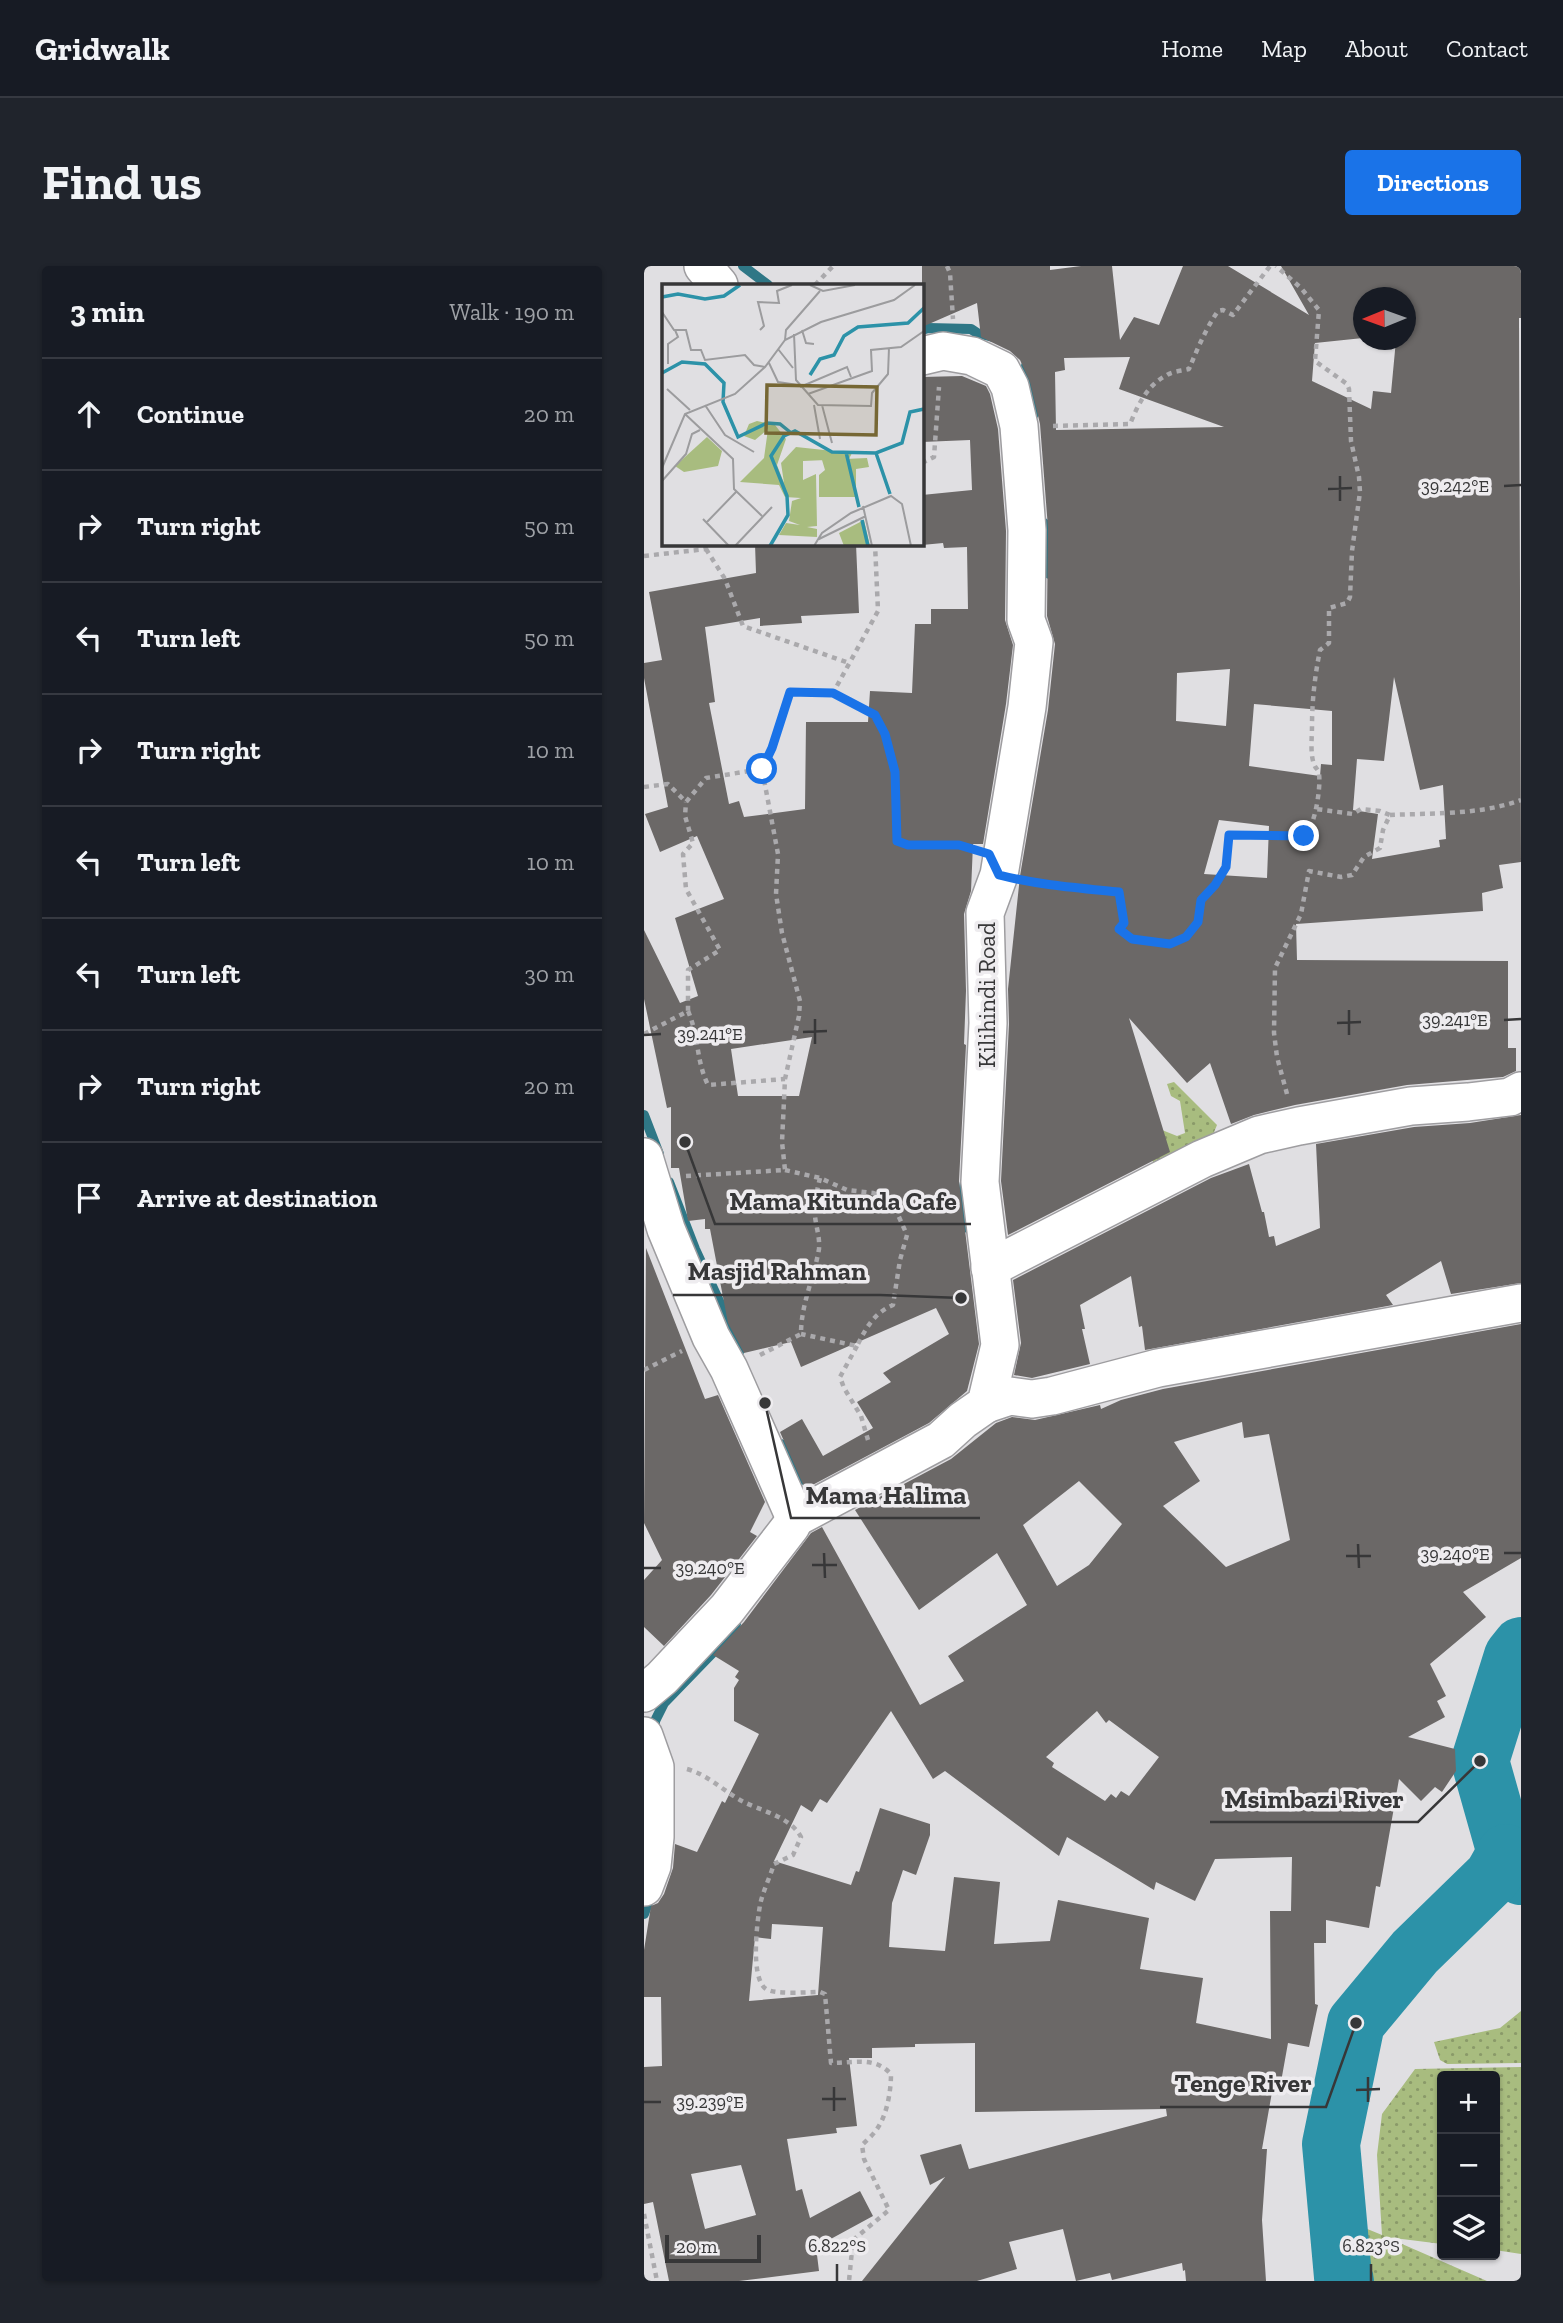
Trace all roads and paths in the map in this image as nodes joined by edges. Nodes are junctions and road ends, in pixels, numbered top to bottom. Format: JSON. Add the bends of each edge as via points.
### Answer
{"nodes":[{"id":1,"x":703,"y":266,"type":"edge"},
{"id":2,"x":833,"y":266,"type":"edge"},
{"id":3,"x":947,"y":266,"type":"edge"},
{"id":4,"x":1270,"y":266,"type":"edge"},
{"id":5,"x":1276,"y":266,"type":"edge"},
{"id":6,"x":718,"y":284,"type":"edge"},
{"id":7,"x":816,"y":284,"type":"edge"},
{"id":8,"x":932,"y":353,"type":"edge"},
{"id":9,"x":1019,"y":426,"type":"junction"},
{"id":10,"x":924,"y":462,"type":"edge"},
{"id":11,"x":875,"y":546,"type":"edge"},
{"id":12,"x":705,"y":547,"type":"edge"},
{"id":13,"x":644,"y":556,"type":"edge"},
{"id":14,"x":849,"y":663,"type":"junction"},
{"id":15,"x":833,"y":693,"type":"junction"},
{"id":16,"x":762,"y":769,"type":"junction"},
{"id":17,"x":644,"y":787,"type":"edge"},
{"id":18,"x":1521,"y":800,"type":"edge"},
{"id":19,"x":686,"y":802,"type":"junction"},
{"id":20,"x":1315,"y":809,"type":"junction"},
{"id":21,"x":1390,"y":815,"type":"junction"},
{"id":22,"x":999,"y":875,"type":"junction"},
{"id":23,"x":688,"y":1011,"type":"junction"},
{"id":24,"x":644,"y":1034,"type":"edge"},
{"id":25,"x":785,"y":1079,"type":"junction"},
{"id":26,"x":1521,"y":1091,"type":"edge"},
{"id":27,"x":1299,"y":1126,"type":"junction"},
{"id":28,"x":647,"y":1168,"type":"edge"},
{"id":29,"x":785,"y":1170,"type":"junction"},
{"id":30,"x":820,"y":1178,"type":"junction"},
{"id":31,"x":990,"y":1268,"type":"junction"},
{"id":32,"x":1521,"y":1303,"type":"edge"},
{"id":33,"x":801,"y":1334,"type":"junction"},
{"id":34,"x":856,"y":1346,"type":"junction"},
{"id":35,"x":729,"y":1369,"type":"junction"},
{"id":36,"x":986,"y":1404,"type":"junction"},
{"id":37,"x":877,"y":1475,"type":"junction"},
{"id":38,"x":795,"y":1518,"type":"junction"},
{"id":39,"x":650,"y":1675,"type":"edge"},
{"id":40,"x":650,"y":1751,"type":"edge"},
{"id":41,"x":644,"y":1887,"type":"edge"},
{"id":42,"x":644,"y":2214,"type":"edge"},
{"id":43,"x":657,"y":2281,"type":"edge"},
{"id":44,"x":849,"y":2281,"type":"edge"}],
"edges":[{"from":1,"to":6,"type":"street"},
{"from":2,"to":7,"type":"path"},
{"from":3,"to":8,"type":"path","via":[[954,329]]},
{"from":4,"to":9,"type":"path","via":[[1233,315],[1218,311],[1189,369],[1167,374],[1153,386],[1141,399],[1130,425]]},
{"from":5,"to":20,"type":"path","via":[[1319,310],[1315,361],[1349,389],[1351,442],[1359,477],[1350,597],[1347,603],[1329,608],[1329,643],[1320,650],[1316,667],[1313,763],[1319,772]]},
{"from":8,"to":9,"type":"street","name":"Kilihindi Road","via":[[972,356],[1001,370]]},
{"from":8,"to":10,"type":"path","via":[[934,457]]},
{"from":9,"to":22,"type":"street","name":"Kilihindi Road","via":[[1027,530],[1026,620],[1034,642]]},
{"from":11,"to":14,"type":"path","via":[[878,611]]},
{"from":12,"to":13,"type":"path"},
{"from":12,"to":14,"type":"path","via":[[725,579],[743,626]]},
{"from":14,"to":15,"type":"path"},
{"from":15,"to":16,"type":"path","via":[[790,692]]},
{"from":15,"to":22,"type":"path","via":[[875,715],[885,734],[895,772],[897,841],[959,845],[989,854]]},
{"from":16,"to":19,"type":"path","via":[[706,778]]},
{"from":16,"to":25,"type":"path","via":[[778,854],[776,894],[782,933],[800,1001]]},
{"from":17,"to":19,"type":"path","via":[[668,784]]},
{"from":18,"to":21,"type":"path","via":[[1469,811]]},
{"from":19,"to":23,"type":"path","via":[[693,843],[683,854],[686,889],[720,950],[688,970]]},
{"from":20,"to":21,"type":"path","via":[[1353,814],[1361,808]]},
{"from":20,"to":22,"type":"path","via":[[1304,836],[1229,835],[1226,867],[1201,900],[1198,922],[1186,937],[1170,944],[1132,939],[1119,929],[1124,923],[1119,892]]},
{"from":21,"to":27,"type":"path","via":[[1380,848],[1364,857],[1352,875],[1309,871],[1301,914],[1275,968],[1277,1057]]},
{"from":22,"to":31,"type":"street","name":"Kilihindi Road","via":[[985,913],[988,1023],[980,1182]]},
{"from":23,"to":24,"type":"path"},
{"from":23,"to":25,"type":"path","via":[[708,1085]]},
{"from":25,"to":29,"type":"path"},
{"from":26,"to":27,"type":"street","via":[[1510,1097],[1412,1105]]},
{"from":27,"to":31,"type":"street","via":[[1259,1135],[1202,1159]]},
{"from":28,"to":29,"type":"path"},
{"from":28,"to":35,"type":"street","via":[[666,1229],[710,1337]]},
{"from":29,"to":30,"type":"path"},
{"from":30,"to":33,"type":"path","via":[[815,1215],[818,1253],[801,1314]]},
{"from":30,"to":34,"type":"path","via":[[847,1190],[891,1199],[907,1235],[893,1305],[880,1310]]},
{"from":31,"to":36,"type":"street","name":"Kilihindi Road","via":[[1000,1345]]},
{"from":32,"to":36,"type":"street","via":[[1158,1368],[1052,1396],[1010,1396]]},
{"from":33,"to":34,"type":"path"},
{"from":33,"to":35,"type":"path"},
{"from":34,"to":37,"type":"path","via":[[841,1377],[861,1416]]},
{"from":35,"to":38,"type":"street"},
{"from":36,"to":37,"type":"street","via":[[941,1440]]},
{"from":37,"to":38,"type":"street"},
{"from":38,"to":39,"type":"street","via":[[727,1609]]},
{"from":40,"to":41,"type":"street","via":[[653,1856]]},
{"from":40,"to":44,"type":"path","via":[[701,1773],[741,1801],[797,1829],[801,1837],[793,1855],[774,1864],[761,1903],[760,1981],[773,1991],[825,1994],[831,2063],[875,2062],[891,2074],[883,2117],[862,2146],[889,2210],[853,2240]]},
{"from":42,"to":43,"type":"path"}]}
